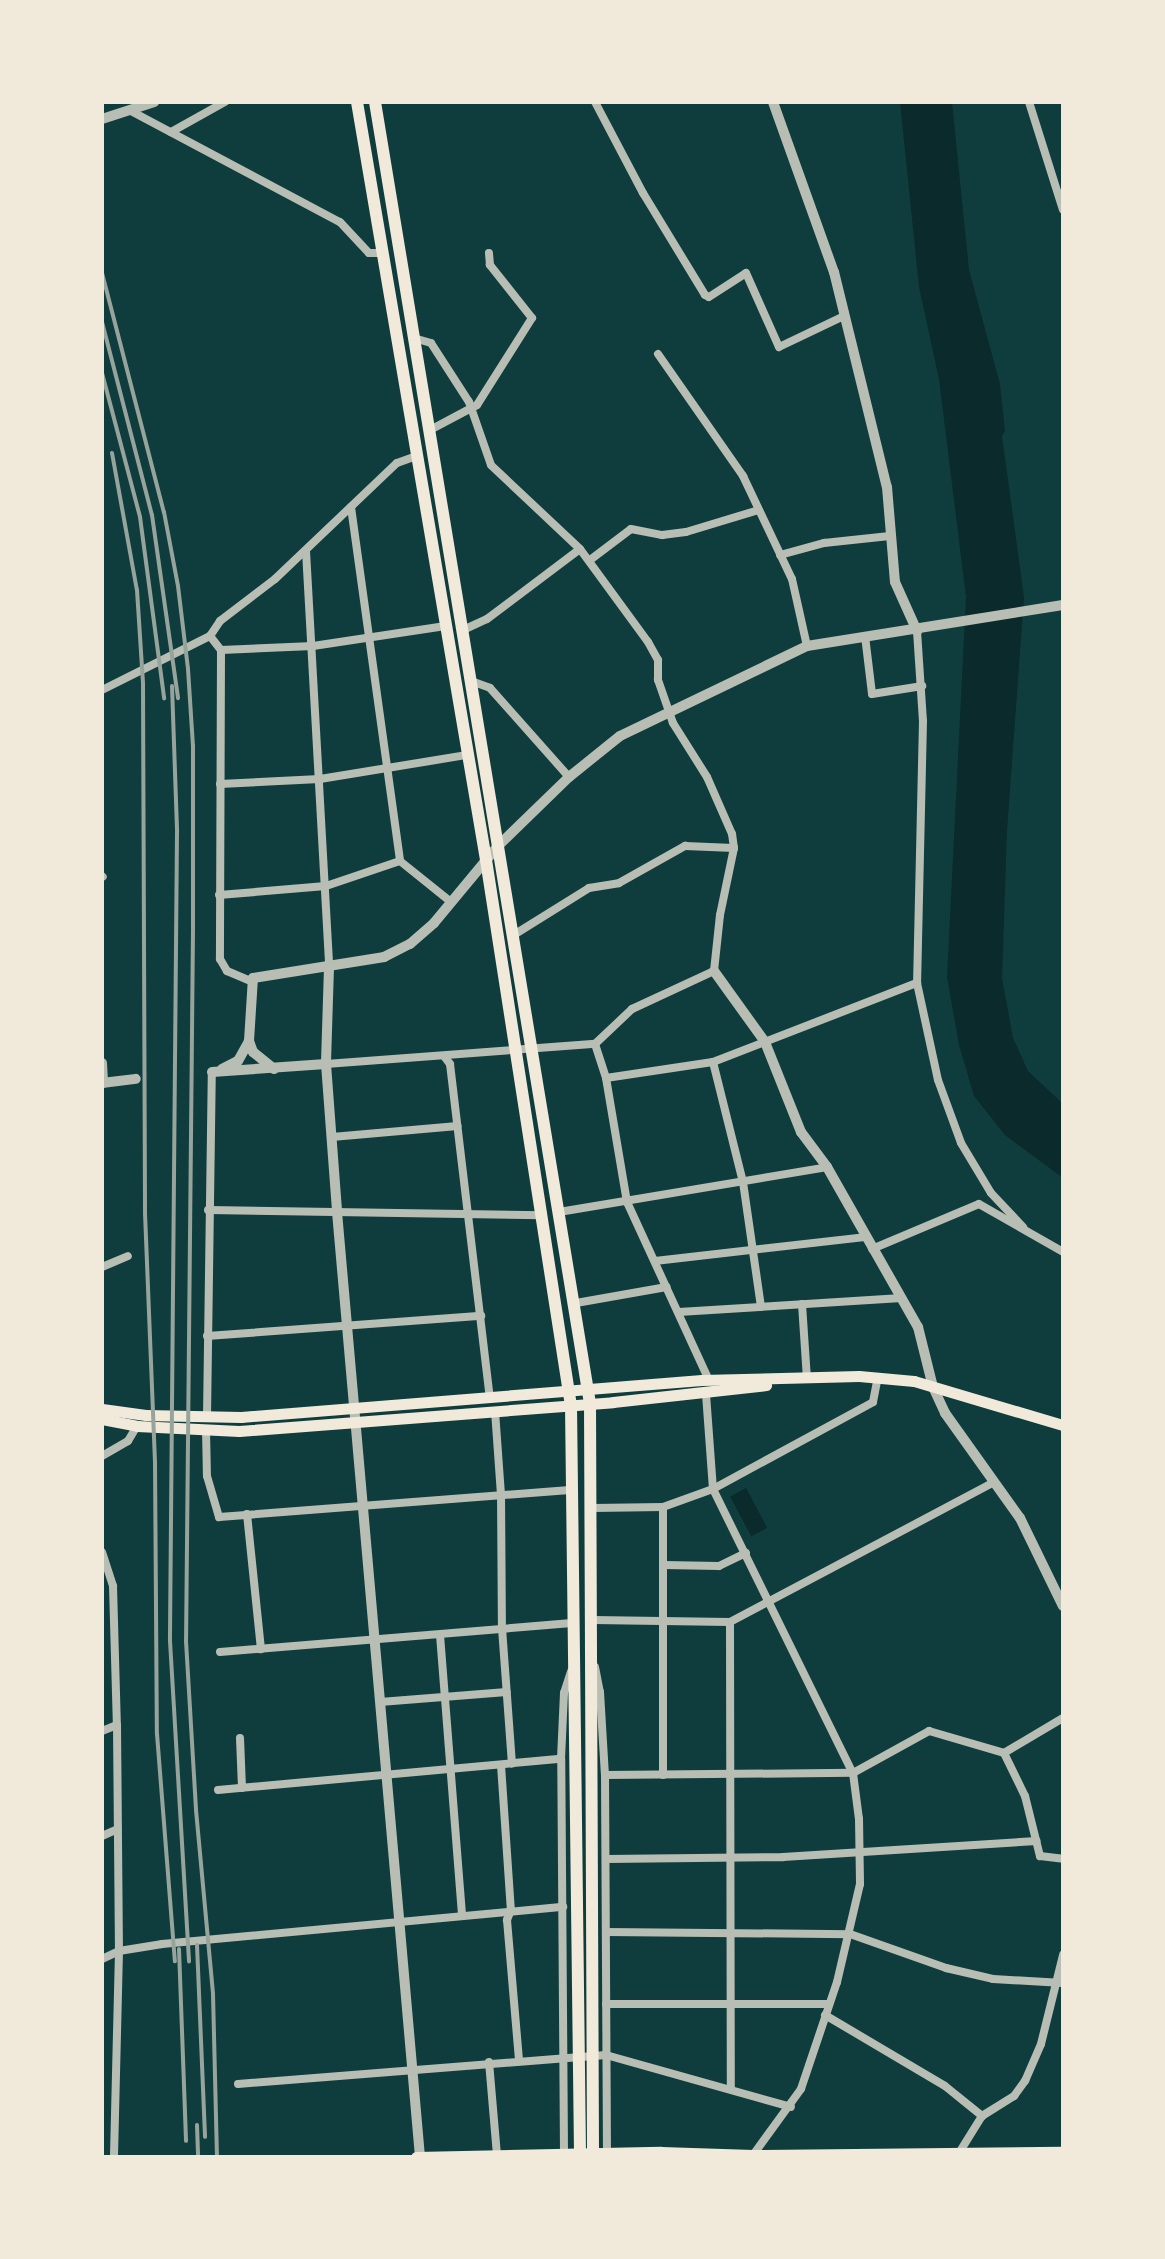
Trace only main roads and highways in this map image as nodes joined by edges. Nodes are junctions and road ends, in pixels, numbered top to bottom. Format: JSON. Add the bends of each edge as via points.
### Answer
{"nodes":[{"id":1,"x":357,"y":102,"type":"edge"},
{"id":2,"x":375,"y":102,"type":"edge"},
{"id":3,"x":807,"y":1379,"type":"junction"},
{"id":4,"x":588,"y":1389,"type":"junction"},
{"id":5,"x":569,"y":1391,"type":"junction"},
{"id":6,"x":590,"y":1404,"type":"junction"},
{"id":7,"x":571,"y":1406,"type":"junction"},
{"id":8,"x":102,"y":1409,"type":"edge"},
{"id":9,"x":102,"y":1419,"type":"edge"},
{"id":10,"x":1063,"y":1425,"type":"edge"},
{"id":11,"x":1063,"y":2152,"type":"edge"},
{"id":12,"x":418,"y":2156,"type":"edge"},
{"id":13,"x":497,"y":2156,"type":"edge"},
{"id":14,"x":580,"y":2157,"type":"edge"},
{"id":15,"x":593,"y":2157,"type":"edge"}],
"edges":[{"from":1,"to":5,"type":"main road","via":[[486,860]]},
{"from":2,"to":4,"type":"main road"},
{"from":3,"to":4,"type":"main road"},
{"from":3,"to":6,"type":"main road"},
{"from":3,"to":10,"type":"main road","via":[[878,1377],[933,1387]]},
{"from":4,"to":5,"type":"main road"},
{"from":4,"to":6,"type":"main road"},
{"from":5,"to":7,"type":"main road"},
{"from":5,"to":8,"type":"main road","via":[[207,1417]]},
{"from":6,"to":7,"type":"main road"},
{"from":6,"to":15,"type":"main road"},
{"from":7,"to":9,"type":"main road","via":[[206,1430]]},
{"from":7,"to":14,"type":"main road"},
{"from":11,"to":13,"type":"main road"},
{"from":12,"to":13,"type":"main road"}]}
